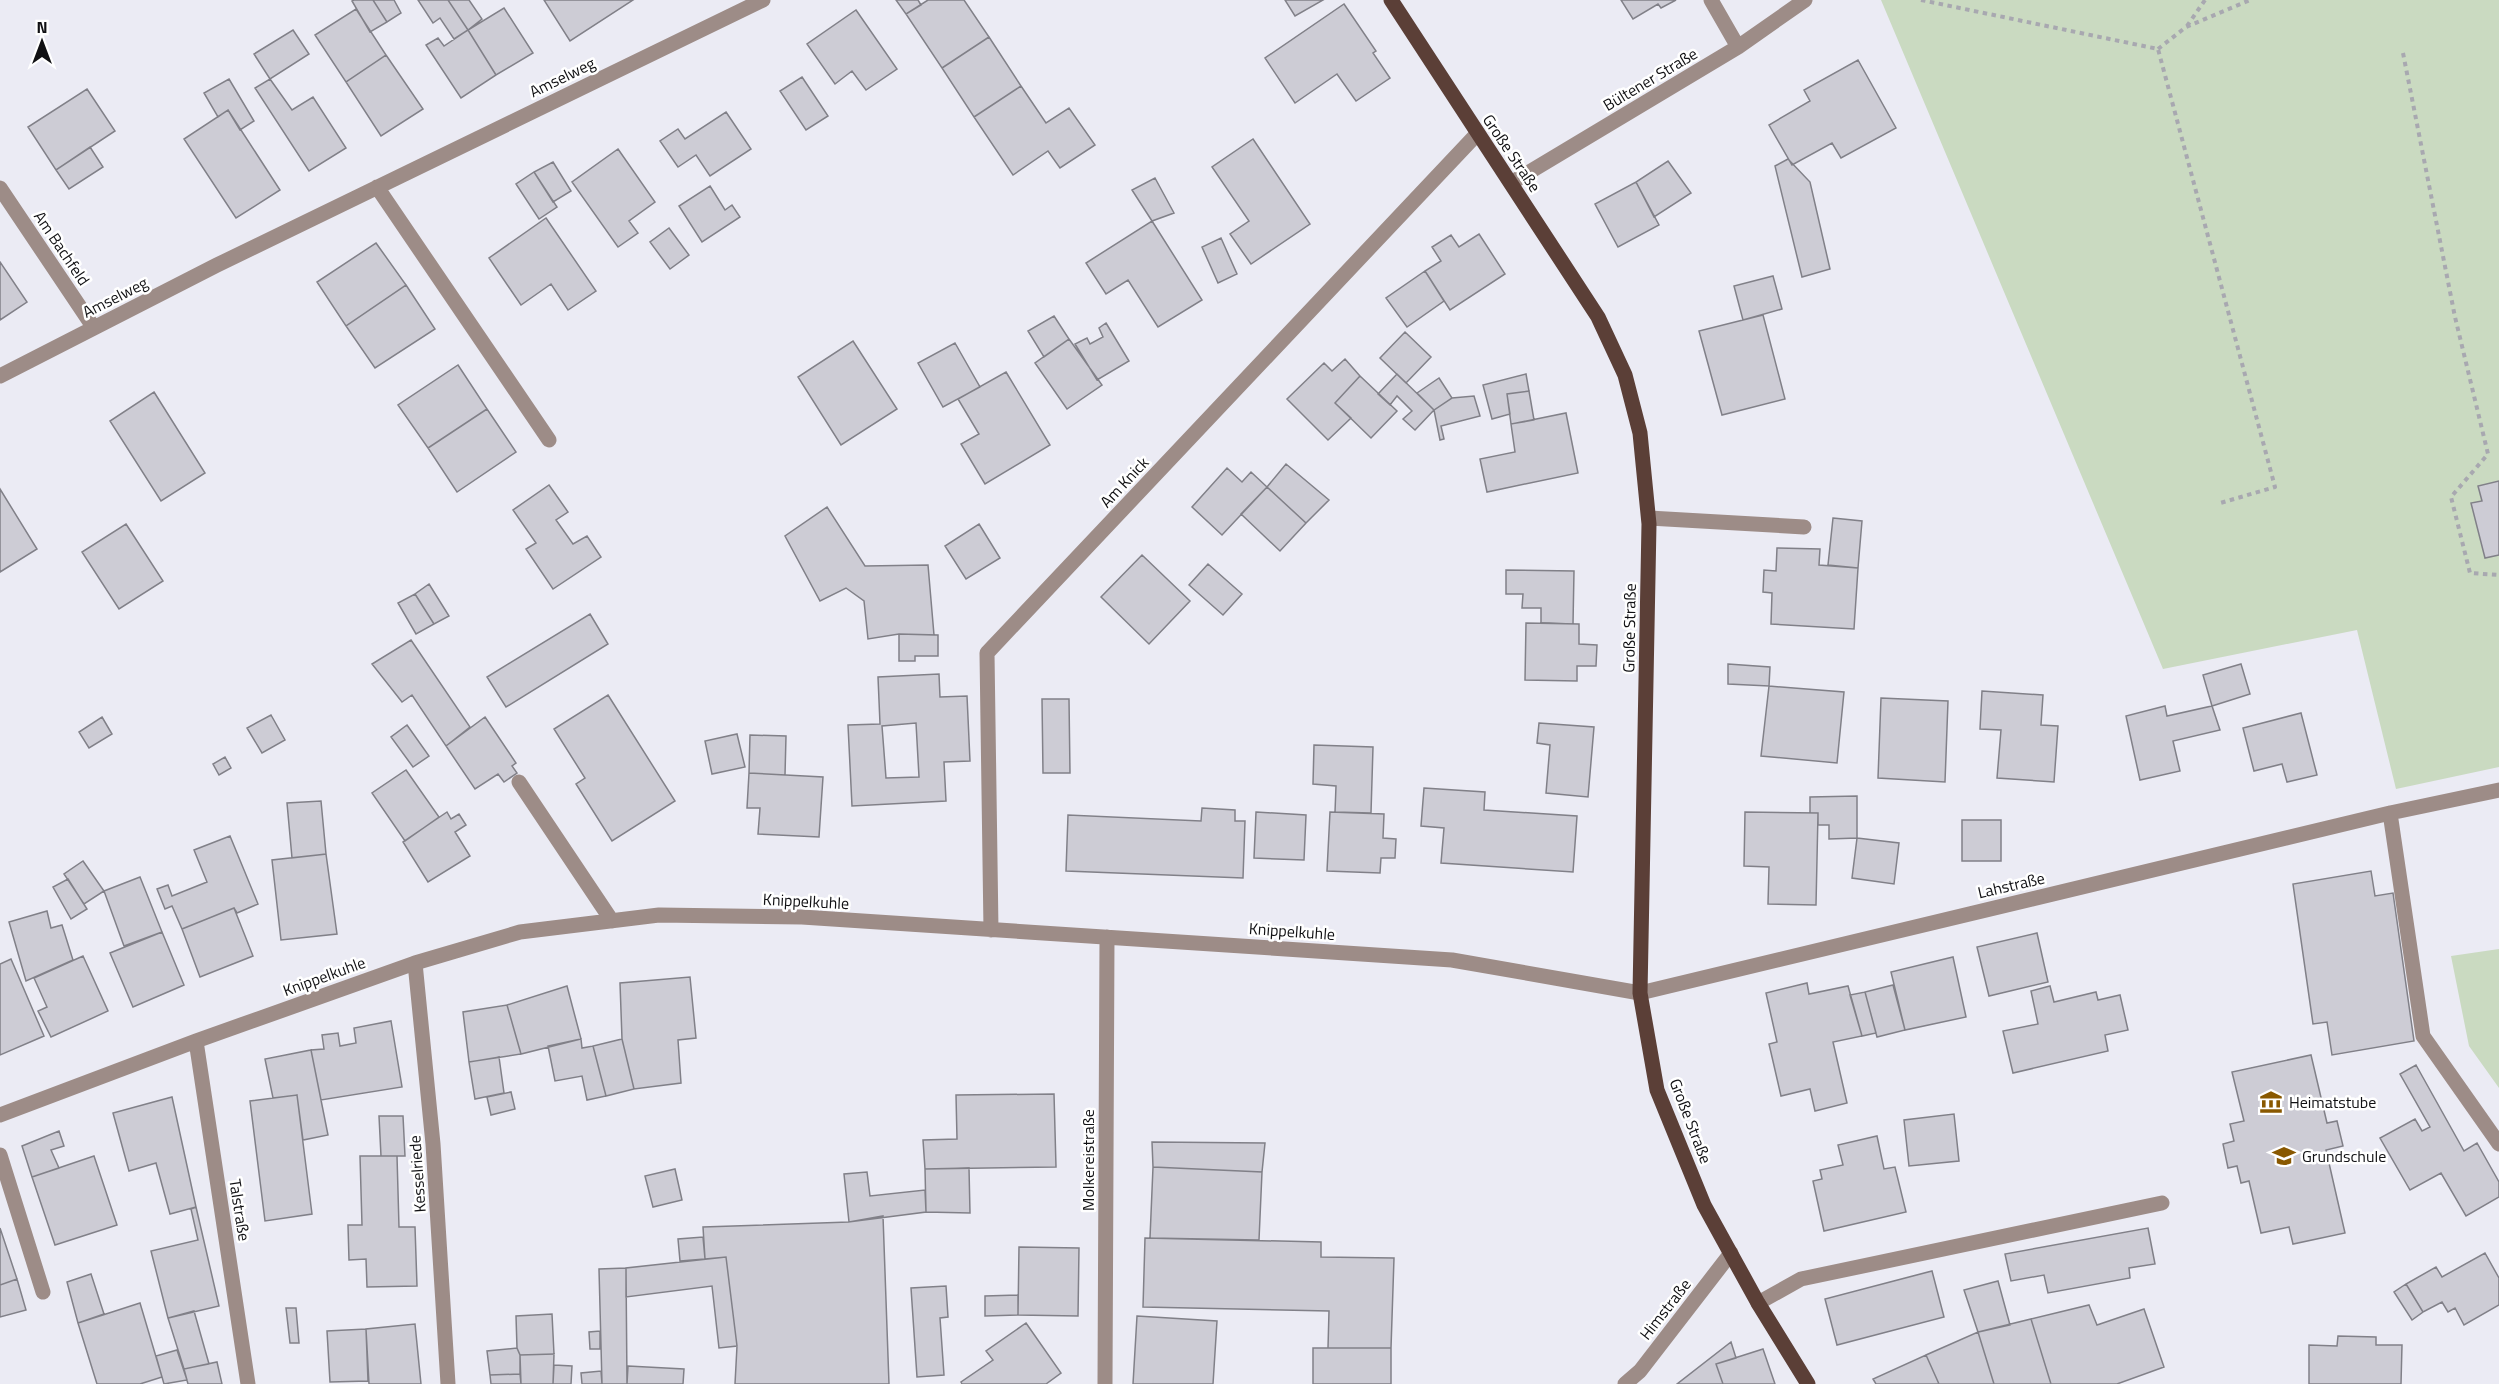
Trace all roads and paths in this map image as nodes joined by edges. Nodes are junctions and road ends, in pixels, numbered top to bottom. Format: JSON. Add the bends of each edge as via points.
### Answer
{"nodes":[{"id":1,"x":763,"y":0,"type":"edge"},
{"id":2,"x":1391,"y":0,"type":"edge"},
{"id":3,"x":1711,"y":0,"type":"edge"},
{"id":4,"x":1805,"y":0,"type":"edge"},
{"id":5,"x":1921,"y":0,"type":"edge"},
{"id":6,"x":2205,"y":0,"type":"edge"},
{"id":7,"x":2250,"y":0,"type":"edge"},
{"id":8,"x":2186,"y":27,"type":"junction"},
{"id":9,"x":1738,"y":47,"type":"junction"},
{"id":10,"x":2158,"y":49,"type":"junction"},
{"id":11,"x":2403,"y":52,"type":"dead end"},
{"id":12,"x":1477,"y":134,"type":"junction"},
{"id":13,"x":1510,"y":183,"type":"junction"},
{"id":14,"x":377,"y":187,"type":"junction"},
{"id":15,"x":0,"y":188,"type":"edge"},
{"id":16,"x":94,"y":328,"type":"junction"},
{"id":17,"x":0,"y":376,"type":"edge"},
{"id":18,"x":549,"y":440,"type":"dead end"},
{"id":19,"x":2217,"y":504,"type":"dead end"},
{"id":20,"x":1649,"y":518,"type":"junction"},
{"id":21,"x":1804,"y":527,"type":"dead end"},
{"id":22,"x":2499,"y":575,"type":"edge"},
{"id":23,"x":519,"y":782,"type":"dead end"},
{"id":24,"x":2499,"y":790,"type":"edge"},
{"id":25,"x":2390,"y":813,"type":"junction"},
{"id":26,"x":612,"y":921,"type":"junction"},
{"id":27,"x":991,"y":930,"type":"junction"},
{"id":28,"x":1107,"y":937,"type":"junction"},
{"id":29,"x":415,"y":963,"type":"junction"},
{"id":30,"x":1640,"y":993,"type":"junction"},
{"id":31,"x":196,"y":1041,"type":"junction"},
{"id":32,"x":0,"y":1115,"type":"edge"},
{"id":33,"x":2499,"y":1144,"type":"edge"},
{"id":34,"x":0,"y":1155,"type":"edge"},
{"id":35,"x":2162,"y":1203,"type":"dead end"},
{"id":36,"x":1731,"y":1253,"type":"junction"},
{"id":37,"x":43,"y":1292,"type":"dead end"},
{"id":38,"x":1758,"y":1303,"type":"junction"},
{"id":39,"x":248,"y":1384,"type":"edge"},
{"id":40,"x":448,"y":1384,"type":"edge"},
{"id":41,"x":1105,"y":1384,"type":"edge"},
{"id":42,"x":1625,"y":1384,"type":"edge"},
{"id":43,"x":1808,"y":1384,"type":"edge"}],
"edges":[{"from":1,"to":14,"type":"street","name":"Amselweg"},
{"from":2,"to":12,"type":"main road","name":"Große Straße"},
{"from":3,"to":9,"type":"street"},
{"from":4,"to":9,"type":"street","name":"Bültener Straße"},
{"from":5,"to":10,"type":"path"},
{"from":6,"to":8,"type":"path"},
{"from":7,"to":8,"type":"path"},
{"from":8,"to":10,"type":"path"},
{"from":9,"to":13,"type":"street","name":"Bültener Straße"},
{"from":10,"to":19,"type":"path","via":[[2275,487]]},
{"from":11,"to":22,"type":"path","via":[[2455,317],[2488,454],[2451,497],[2470,573]]},
{"from":12,"to":13,"type":"main road","name":"Große Straße"},
{"from":12,"to":27,"type":"street","name":"Am Knick","via":[[987,653]]},
{"from":13,"to":20,"type":"main road","name":"Große Straße","via":[[1598,317],[1625,375],[1640,433]]},
{"from":14,"to":16,"type":"street","name":"Amselweg"},
{"from":14,"to":18,"type":"street"},
{"from":15,"to":16,"type":"street","name":"Am Bachfeld"},
{"from":16,"to":17,"type":"street","name":"Amselweg"},
{"from":20,"to":21,"type":"street"},
{"from":20,"to":30,"type":"main road","name":"Große Straße"},
{"from":23,"to":26,"type":"street"},
{"from":24,"to":25,"type":"street","name":"Lahstraße"},
{"from":25,"to":30,"type":"street","name":"Lahstraße"},
{"from":25,"to":33,"type":"street","via":[[2423,1036]]},
{"from":26,"to":27,"type":"street","name":"Knippelkuhle","via":[[659,915],[802,917]]},
{"from":26,"to":29,"type":"street","name":"Knippelkuhle","via":[[520,932]]},
{"from":27,"to":28,"type":"street","name":"Knippelkuhle"},
{"from":28,"to":30,"type":"street","name":"Knippelkuhle","via":[[1452,960]]},
{"from":28,"to":41,"type":"street","name":"Molkereistraße"},
{"from":29,"to":31,"type":"street","name":"Knippelkuhle"},
{"from":29,"to":40,"type":"street","name":"Kesselriede","via":[[433,1144]]},
{"from":30,"to":36,"type":"main road","name":"Große Straße","via":[[1658,1090],[1704,1205]]},
{"from":31,"to":32,"type":"street","name":"Knippelkuhle"},
{"from":31,"to":39,"type":"street","name":"Talstraße"},
{"from":34,"to":37,"type":"street"},
{"from":35,"to":38,"type":"street","via":[[1801,1279]]},
{"from":36,"to":38,"type":"main road","name":"Große Straße"},
{"from":36,"to":42,"type":"street","name":"Himstraße","via":[[1640,1371]]},
{"from":38,"to":43,"type":"main road","name":"Große Straße"}]}
